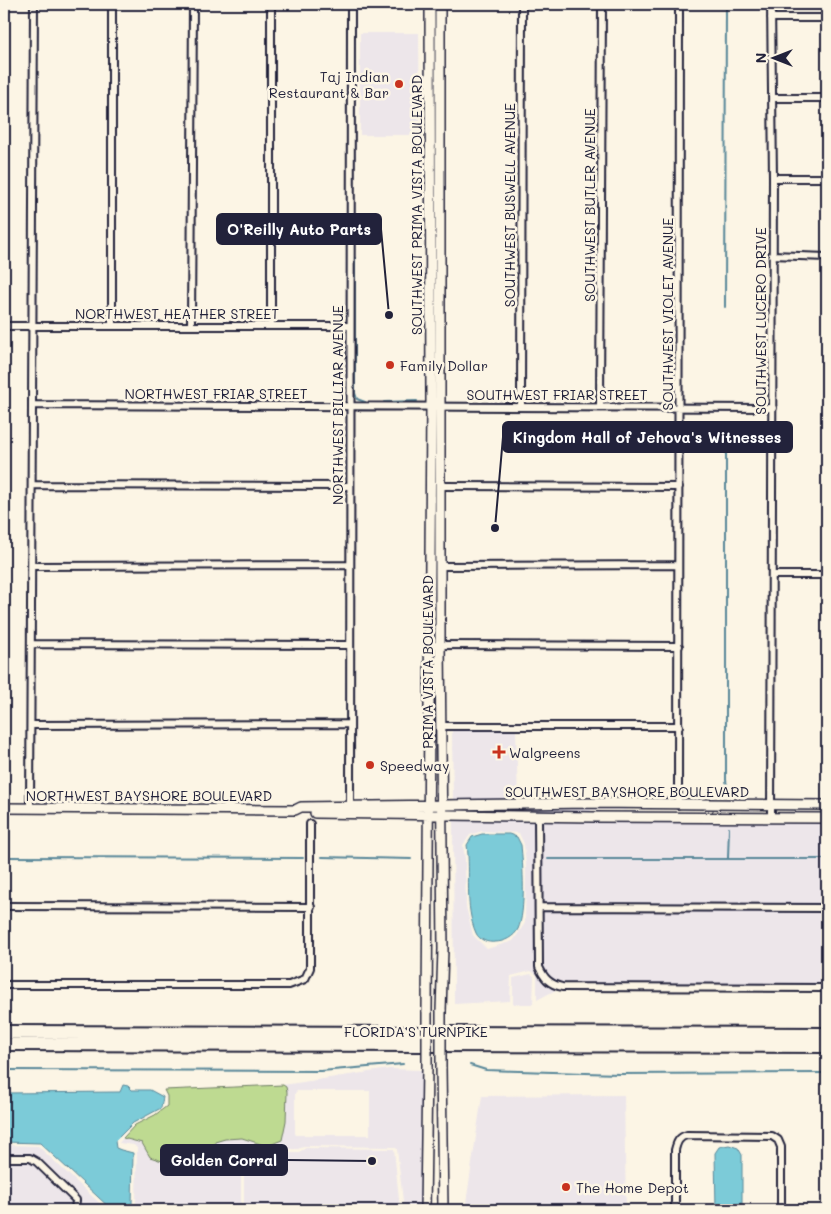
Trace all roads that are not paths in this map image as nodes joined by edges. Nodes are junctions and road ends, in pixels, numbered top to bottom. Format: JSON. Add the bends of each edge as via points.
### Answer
{"nodes":[{"id":1,"x":34,"y":4,"type":"edge"},
{"id":2,"x":112,"y":4,"type":"edge"},
{"id":3,"x":193,"y":4,"type":"edge"},
{"id":4,"x":271,"y":4,"type":"edge"},
{"id":5,"x":351,"y":4,"type":"edge"},
{"id":6,"x":430,"y":4,"type":"edge"},
{"id":7,"x":440,"y":4,"type":"edge"},
{"id":8,"x":522,"y":4,"type":"edge"},
{"id":9,"x":602,"y":4,"type":"edge"},
{"id":10,"x":679,"y":4,"type":"edge"},
{"id":11,"x":771,"y":4,"type":"edge"},
{"id":12,"x":771,"y":18,"type":"junction"},
{"id":13,"x":827,"y":18,"type":"edge"},
{"id":14,"x":773,"y":98,"type":"junction"},
{"id":15,"x":827,"y":98,"type":"edge"},
{"id":16,"x":773,"y":178,"type":"junction"},
{"id":17,"x":827,"y":178,"type":"edge"},
{"id":18,"x":772,"y":255,"type":"junction"},
{"id":19,"x":827,"y":257,"type":"edge"},
{"id":20,"x":4,"y":326,"type":"edge"},
{"id":21,"x":32,"y":326,"type":"junction"},
{"id":22,"x":112,"y":326,"type":"junction"},
{"id":23,"x":192,"y":326,"type":"junction"},
{"id":24,"x":271,"y":326,"type":"junction"},
{"id":25,"x":350,"y":326,"type":"junction"},
{"id":26,"x":32,"y":405,"type":"junction"},
{"id":27,"x":350,"y":406,"type":"junction"},
{"id":28,"x":431,"y":406,"type":"junction"},
{"id":29,"x":440,"y":406,"type":"junction"},
{"id":30,"x":521,"y":406,"type":"junction"},
{"id":31,"x":600,"y":406,"type":"junction"},
{"id":32,"x":679,"y":407,"type":"junction"},
{"id":33,"x":773,"y":408,"type":"junction"},
{"id":34,"x":32,"y":485,"type":"junction"},
{"id":35,"x":350,"y":486,"type":"junction"},
{"id":36,"x":441,"y":486,"type":"junction"},
{"id":37,"x":679,"y":487,"type":"junction"},
{"id":38,"x":350,"y":565,"type":"junction"},
{"id":39,"x":678,"y":565,"type":"junction"},
{"id":40,"x":32,"y":566,"type":"junction"},
{"id":41,"x":440,"y":566,"type":"junction"},
{"id":42,"x":827,"y":574,"type":"edge"},
{"id":43,"x":772,"y":575,"type":"junction"},
{"id":44,"x":31,"y":644,"type":"junction"},
{"id":45,"x":350,"y":645,"type":"junction"},
{"id":46,"x":430,"y":645,"type":"junction"},
{"id":47,"x":440,"y":645,"type":"junction"},
{"id":48,"x":678,"y":646,"type":"junction"},
{"id":49,"x":31,"y":724,"type":"junction"},
{"id":50,"x":349,"y":724,"type":"junction"},
{"id":51,"x":441,"y":726,"type":"junction"},
{"id":52,"x":678,"y":726,"type":"junction"},
{"id":53,"x":635,"y":804,"type":"junction"},
{"id":54,"x":678,"y":804,"type":"junction"},
{"id":55,"x":692,"y":804,"type":"junction"},
{"id":56,"x":427,"y":805,"type":"junction"},
{"id":57,"x":440,"y":805,"type":"junction"},
{"id":58,"x":771,"y":805,"type":"junction"},
{"id":59,"x":827,"y":805,"type":"edge"},
{"id":60,"x":350,"y":806,"type":"junction"},
{"id":61,"x":4,"y":808,"type":"edge"},
{"id":62,"x":30,"y":808,"type":"junction"},
{"id":63,"x":294,"y":810,"type":"junction"},
{"id":64,"x":427,"y":815,"type":"junction"},
{"id":65,"x":440,"y":816,"type":"junction"},
{"id":66,"x":538,"y":817,"type":"junction"},
{"id":67,"x":586,"y":817,"type":"junction"},
{"id":68,"x":640,"y":817,"type":"junction"},
{"id":69,"x":771,"y":818,"type":"junction"},
{"id":70,"x":827,"y":818,"type":"edge"},
{"id":71,"x":310,"y":824,"type":"dead end"},
{"id":72,"x":4,"y":906,"type":"edge"},
{"id":73,"x":311,"y":907,"type":"junction"},
{"id":74,"x":539,"y":907,"type":"junction"},
{"id":75,"x":827,"y":908,"type":"edge"},
{"id":76,"x":4,"y":985,"type":"edge"},
{"id":77,"x":827,"y":988,"type":"edge"},
{"id":78,"x":4,"y":1032,"type":"edge"},
{"id":79,"x":827,"y":1034,"type":"edge"},
{"id":80,"x":4,"y":1044,"type":"edge"},
{"id":81,"x":827,"y":1046,"type":"edge"},
{"id":82,"x":4,"y":1158,"type":"edge"},
{"id":83,"x":75,"y":1210,"type":"edge"},
{"id":84,"x":426,"y":1210,"type":"edge"},
{"id":85,"x":443,"y":1210,"type":"edge"},
{"id":86,"x":675,"y":1210,"type":"edge"},
{"id":87,"x":781,"y":1210,"type":"edge"}],
"edges":[{"from":1,"to":21,"type":"street"},
{"from":2,"to":22,"type":"street"},
{"from":3,"to":23,"type":"street"},
{"from":4,"to":24,"type":"street"},
{"from":5,"to":25,"type":"street","name":"NORTHWEST BILLIAR AVENUE"},
{"from":6,"to":28,"type":"main road","name":"SOUTHWEST PRIMA VISTA BOULEVARD"},
{"from":7,"to":29,"type":"main road","name":"SOUTHWEST PRIMA VISTA BOULEVARD"},
{"from":8,"to":30,"type":"street","name":"SOUTHWEST BUSWELL AVENUE"},
{"from":9,"to":31,"type":"street","name":"SOUTHWEST BUTLER AVENUE"},
{"from":10,"to":32,"type":"street","name":"SOUTHWEST VIOLET AVENUE"},
{"from":11,"to":12,"type":"street","name":"SOUTHWEST LUCERO DRIVE"},
{"from":12,"to":13,"type":"street"},
{"from":12,"to":14,"type":"street","name":"SOUTHWEST LUCERO DRIVE"},
{"from":14,"to":15,"type":"street"},
{"from":14,"to":16,"type":"street","name":"SOUTHWEST LUCERO DRIVE"},
{"from":16,"to":17,"type":"street"},
{"from":16,"to":18,"type":"street","name":"SOUTHWEST LUCERO DRIVE"},
{"from":18,"to":19,"type":"street"},
{"from":18,"to":33,"type":"street","name":"SOUTHWEST LUCERO DRIVE"},
{"from":20,"to":21,"type":"street","name":"NORTHWEST HEATHER STREET"},
{"from":21,"to":22,"type":"street","name":"NORTHWEST HEATHER STREET"},
{"from":21,"to":26,"type":"street"},
{"from":22,"to":23,"type":"street","name":"NORTHWEST HEATHER STREET"},
{"from":23,"to":24,"type":"street","name":"NORTHWEST HEATHER STREET"},
{"from":24,"to":25,"type":"street","name":"NORTHWEST HEATHER STREET"},
{"from":25,"to":27,"type":"street","name":"NORTHWEST BILLIAR AVENUE"},
{"from":26,"to":27,"type":"street","name":"NORTHWEST FRIAR STREET"},
{"from":26,"to":34,"type":"street"},
{"from":27,"to":28,"type":"street","name":"NORTHWEST FRIAR STREET"},
{"from":27,"to":35,"type":"street","name":"NORTHWEST BILLIAR AVENUE"},
{"from":28,"to":29,"type":"street","name":"SOUTHWEST FRIAR STREET"},
{"from":28,"to":46,"type":"main road","name":"PRIMA VISTA BOULEVARD"},
{"from":29,"to":30,"type":"street","name":"SOUTHWEST FRIAR STREET"},
{"from":29,"to":36,"type":"main road","name":"PRIMA VISTA BOULEVARD"},
{"from":30,"to":31,"type":"street","name":"SOUTHWEST FRIAR STREET"},
{"from":31,"to":32,"type":"street","name":"SOUTHWEST FRIAR STREET"},
{"from":32,"to":33,"type":"street","name":"SOUTHWEST FRIAR STREET"},
{"from":32,"to":37,"type":"street","name":"SOUTHWEST VIOLET AVENUE"},
{"from":33,"to":43,"type":"street","name":"SOUTHWEST LUCERO DRIVE"},
{"from":34,"to":35,"type":"street"},
{"from":34,"to":40,"type":"street"},
{"from":35,"to":38,"type":"street","name":"NORTHWEST BILLIAR AVENUE"},
{"from":36,"to":37,"type":"street"},
{"from":36,"to":41,"type":"main road","name":"PRIMA VISTA BOULEVARD"},
{"from":37,"to":39,"type":"street","name":"SOUTHWEST VIOLET AVENUE"},
{"from":38,"to":40,"type":"street"},
{"from":38,"to":45,"type":"street","name":"NORTHWEST BILLIAR AVENUE"},
{"from":39,"to":41,"type":"street"},
{"from":39,"to":48,"type":"street","name":"SOUTHWEST VIOLET AVENUE"},
{"from":40,"to":44,"type":"street"},
{"from":41,"to":47,"type":"main road","name":"PRIMA VISTA BOULEVARD"},
{"from":42,"to":43,"type":"street"},
{"from":43,"to":58,"type":"street","name":"SOUTHWEST LUCERO DRIVE"},
{"from":44,"to":45,"type":"street"},
{"from":44,"to":49,"type":"street"},
{"from":45,"to":50,"type":"street","name":"NORTHWEST BILLIAR AVENUE"},
{"from":46,"to":47,"type":"street"},
{"from":46,"to":56,"type":"main road","name":"PRIMA VISTA BOULEVARD"},
{"from":47,"to":48,"type":"street"},
{"from":47,"to":51,"type":"main road","name":"PRIMA VISTA BOULEVARD"},
{"from":48,"to":52,"type":"street","name":"SOUTHWEST VIOLET AVENUE"},
{"from":49,"to":50,"type":"street"},
{"from":49,"to":62,"type":"street"},
{"from":50,"to":60,"type":"street","name":"NORTHWEST BILLIAR AVENUE"},
{"from":51,"to":52,"type":"street"},
{"from":51,"to":57,"type":"main road","name":"PRIMA VISTA BOULEVARD"},
{"from":52,"to":54,"type":"street","name":"SOUTHWEST VIOLET AVENUE"},
{"from":53,"to":54,"type":"main road","name":"SOUTHWEST BAYSHORE BOULEVARD"},
{"from":53,"to":57,"type":"main road","name":"SOUTHWEST BAYSHORE BOULEVARD"},
{"from":53,"to":67,"type":"main road","via":[[627,813],[592,813]]},
{"from":54,"to":55,"type":"main road","name":"SOUTHWEST BAYSHORE BOULEVARD"},
{"from":55,"to":58,"type":"main road","name":"SOUTHWEST BAYSHORE BOULEVARD"},
{"from":55,"to":68,"type":"main road","via":[[686,808],[651,809]]},
{"from":56,"to":57,"type":"main road","name":"SOUTHWEST BAYSHORE BOULEVARD"},
{"from":56,"to":60,"type":"main road","name":"NORTHWEST BAYSHORE BOULEVARD"},
{"from":56,"to":64,"type":"main road","name":"PRIMA VISTA BOULEVARD"},
{"from":57,"to":65,"type":"main road","name":"PRIMA VISTA BOULEVARD"},
{"from":58,"to":59,"type":"main road","name":"SOUTHWEST BAYSHORE BOULEVARD"},
{"from":58,"to":69,"type":"street","name":"SOUTHWEST LUCERO DRIVE"},
{"from":60,"to":63,"type":"main road","name":"NORTHWEST BAYSHORE BOULEVARD"},
{"from":61,"to":62,"type":"main road","name":"NORTHWEST BAYSHORE BOULEVARD"},
{"from":62,"to":63,"type":"main road","name":"NORTHWEST BAYSHORE BOULEVARD"},
{"from":63,"to":64,"type":"main road","name":"NORTHWEST BAYSHORE BOULEVARD","via":[[301,813]]},
{"from":64,"to":65,"type":"main road","name":"SOUTHWEST BAYSHORE BOULEVARD"},
{"from":64,"to":84,"type":"main road","name":"PRIMA VISTA BOULEVARD","bridge":true},
{"from":65,"to":66,"type":"main road","name":"SOUTHWEST BAYSHORE BOULEVARD"},
{"from":65,"to":85,"type":"main road","name":"PRIMA VISTA BOULEVARD","bridge":true},
{"from":66,"to":67,"type":"main road","name":"SOUTHWEST BAYSHORE BOULEVARD"},
{"from":66,"to":74,"type":"street"},
{"from":67,"to":68,"type":"main road","name":"SOUTHWEST BAYSHORE BOULEVARD"},
{"from":68,"to":69,"type":"main road","name":"SOUTHWEST BAYSHORE BOULEVARD"},
{"from":69,"to":70,"type":"main road","name":"SOUTHWEST BAYSHORE BOULEVARD"},
{"from":71,"to":73,"type":"street"},
{"from":72,"to":73,"type":"street"},
{"from":73,"to":76,"type":"street","via":[[310,968],[304,979],[288,985]]},
{"from":74,"to":75,"type":"street"},
{"from":74,"to":77,"type":"street","via":[[539,967],[552,984]]},
{"from":78,"to":79,"type":"highway","name":"FLORIDA'S TURNPIKE"},
{"from":80,"to":81,"type":"highway","name":"FLORIDA'S TURNPIKE"},
{"from":82,"to":83,"type":"street","via":[[30,1158],[37,1162],[76,1200]]},
{"from":86,"to":87,"type":"street","via":[[677,1142],[682,1136],[696,1135],[772,1136],[778,1140],[781,1146]]}]}
